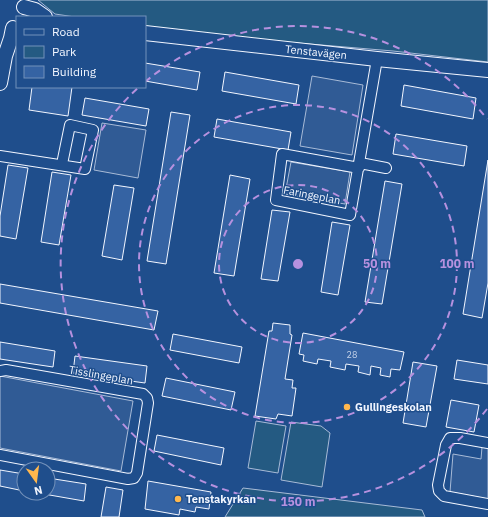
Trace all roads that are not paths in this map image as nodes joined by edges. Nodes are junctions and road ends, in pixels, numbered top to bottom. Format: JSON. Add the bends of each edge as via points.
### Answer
{"nodes":[{"id":1,"x":23,"y":8,"type":"edge"},
{"id":2,"x":44,"y":16,"type":"edge"},
{"id":3,"x":10,"y":27,"type":"edge"},
{"id":4,"x":146,"y":33,"type":"edge"},
{"id":5,"x":0,"y":36,"type":"edge"},
{"id":6,"x":5,"y":56,"type":"junction"},
{"id":7,"x":377,"y":59,"type":"junction"},
{"id":8,"x":488,"y":70,"type":"edge"},
{"id":9,"x":0,"y":83,"type":"edge"},
{"id":10,"x":0,"y":156,"type":"edge"},
{"id":11,"x":62,"y":164,"type":"junction"},
{"id":12,"x":359,"y":166,"type":"junction"},
{"id":13,"x":386,"y":168,"type":"dead end"},
{"id":14,"x":0,"y":371,"type":"edge"},
{"id":15,"x":488,"y":443,"type":"edge"},
{"id":16,"x":0,"y":455,"type":"edge"},
{"id":17,"x":488,"y":504,"type":"edge"}],
"edges":[{"from":1,"to":2,"type":"street","via":[[35,10]]},
{"from":3,"to":6,"type":"street","via":[[11,38]]},
{"from":4,"to":7,"type":"street","name":"Tenstavägen"},
{"from":5,"to":6,"type":"street"},
{"from":6,"to":9,"type":"street"},
{"from":7,"to":8,"type":"street","name":"Tenstavägen"},
{"from":7,"to":12,"type":"street","name":"Faringeplan"},
{"from":10,"to":11,"type":"street"},
{"from":11,"to":11,"type":"street","via":[[70,125],[92,130],[85,169]]},
{"from":12,"to":12,"type":"street","name":"Faringeplan","via":[[350,215],[276,200],[282,154]]},
{"from":12,"to":13,"type":"street"},
{"from":14,"to":16,"type":"street","name":"Tisslingeplan","via":[[143,394],[148,402],[137,473],[134,478],[128,479]]},
{"from":15,"to":17,"type":"street","via":[[450,438],[446,444],[438,484],[439,491],[444,496]]}]}
